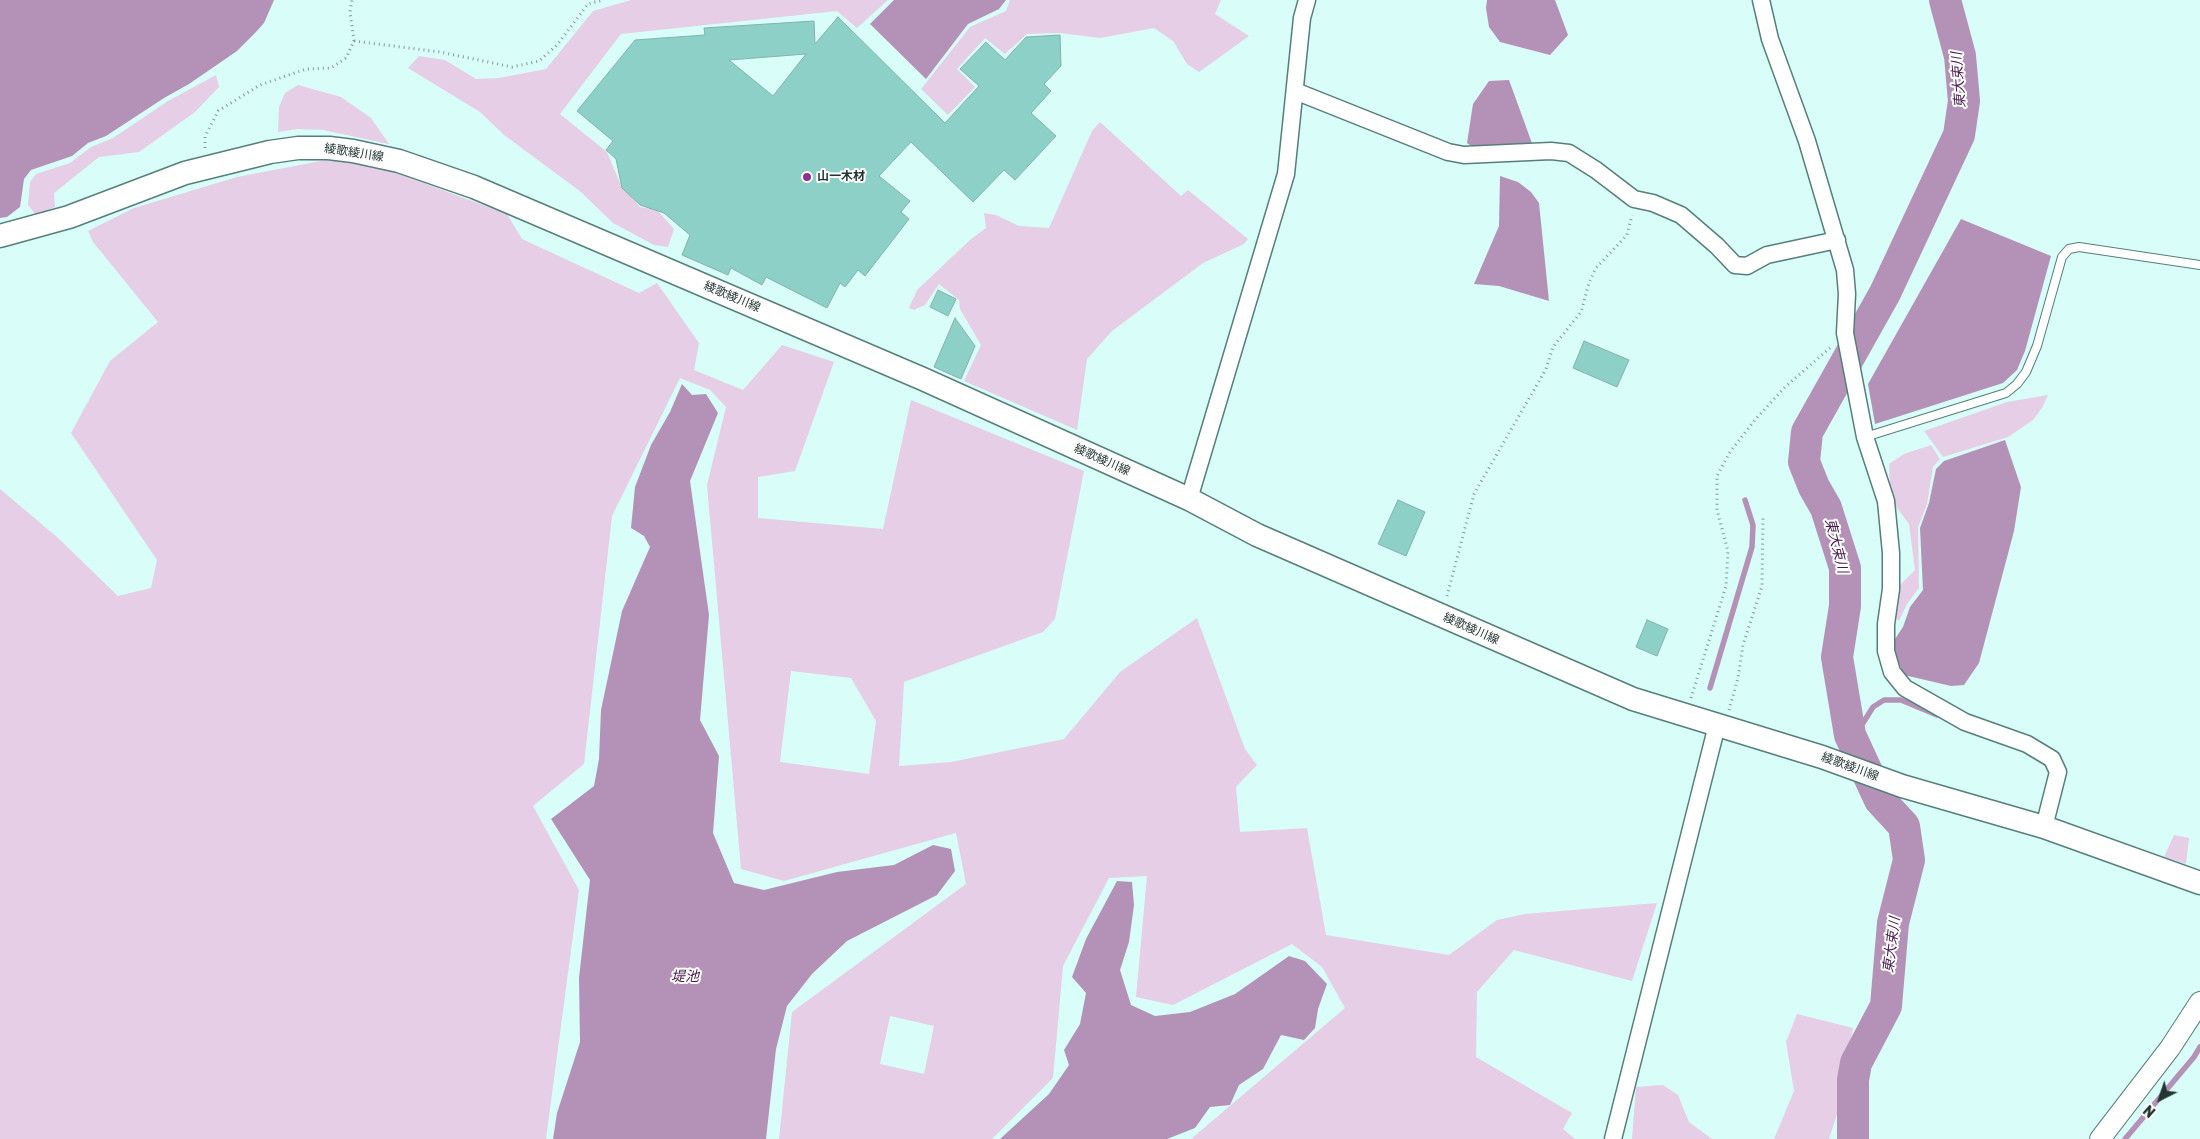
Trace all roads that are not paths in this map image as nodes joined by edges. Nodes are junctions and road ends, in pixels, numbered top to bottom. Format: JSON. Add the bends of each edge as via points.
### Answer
{"nodes":[{"id":1,"x":1306,"y":0,"type":"edge"},
{"id":2,"x":1761,"y":0,"type":"edge"},
{"id":3,"x":1296,"y":91,"type":"junction"},
{"id":4,"x":0,"y":236,"type":"edge"},
{"id":5,"x":1837,"y":240,"type":"junction"},
{"id":6,"x":2200,"y":265,"type":"edge"},
{"id":7,"x":1865,"y":437,"type":"junction"},
{"id":8,"x":1189,"y":499,"type":"junction"},
{"id":9,"x":1721,"y":726,"type":"junction"},
{"id":10,"x":2044,"y":827,"type":"junction"},
{"id":11,"x":2200,"y":883,"type":"edge"},
{"id":12,"x":2200,"y":1002,"type":"edge"},
{"id":13,"x":1613,"y":1139,"type":"edge"},
{"id":14,"x":2100,"y":1139,"type":"edge"}],
"edges":[{"from":1,"to":3,"type":"street"},
{"from":2,"to":5,"type":"street","via":[[1770,39],[1807,141]]},
{"from":3,"to":5,"type":"street","via":[[1448,152],[1464,155],[1569,153],[1634,199],[1681,215],[1736,265],[1747,266],[1767,255]]},
{"from":3,"to":8,"type":"street","via":[[1286,174]]},
{"from":4,"to":8,"type":"main road","name":"綾歌綾川線","via":[[69,217],[207,166],[298,148],[354,151],[422,168],[474,187],[914,375]]},
{"from":5,"to":7,"type":"street","via":[[1848,294],[1846,338]]},
{"from":6,"to":7,"type":"lane","via":[[2079,247],[2069,249],[2062,257],[2037,346],[2017,384],[2006,393]]},
{"from":7,"to":10,"type":"street","via":[[1886,501],[1891,589],[1886,651],[1892,672],[1905,688],[1965,722],[2027,744],[2052,759],[2058,772]]},
{"from":8,"to":9,"type":"main road","name":"綾歌綾川線","via":[[1257,535],[1633,699]]},
{"from":9,"to":10,"type":"main road","name":"綾歌綾川線","via":[[1902,786]]},
{"from":9,"to":13,"type":"street"},
{"from":10,"to":11,"type":"main road","name":"綾歌綾川線"},
{"from":12,"to":14,"type":"street","via":[[2170,1048]]}]}
